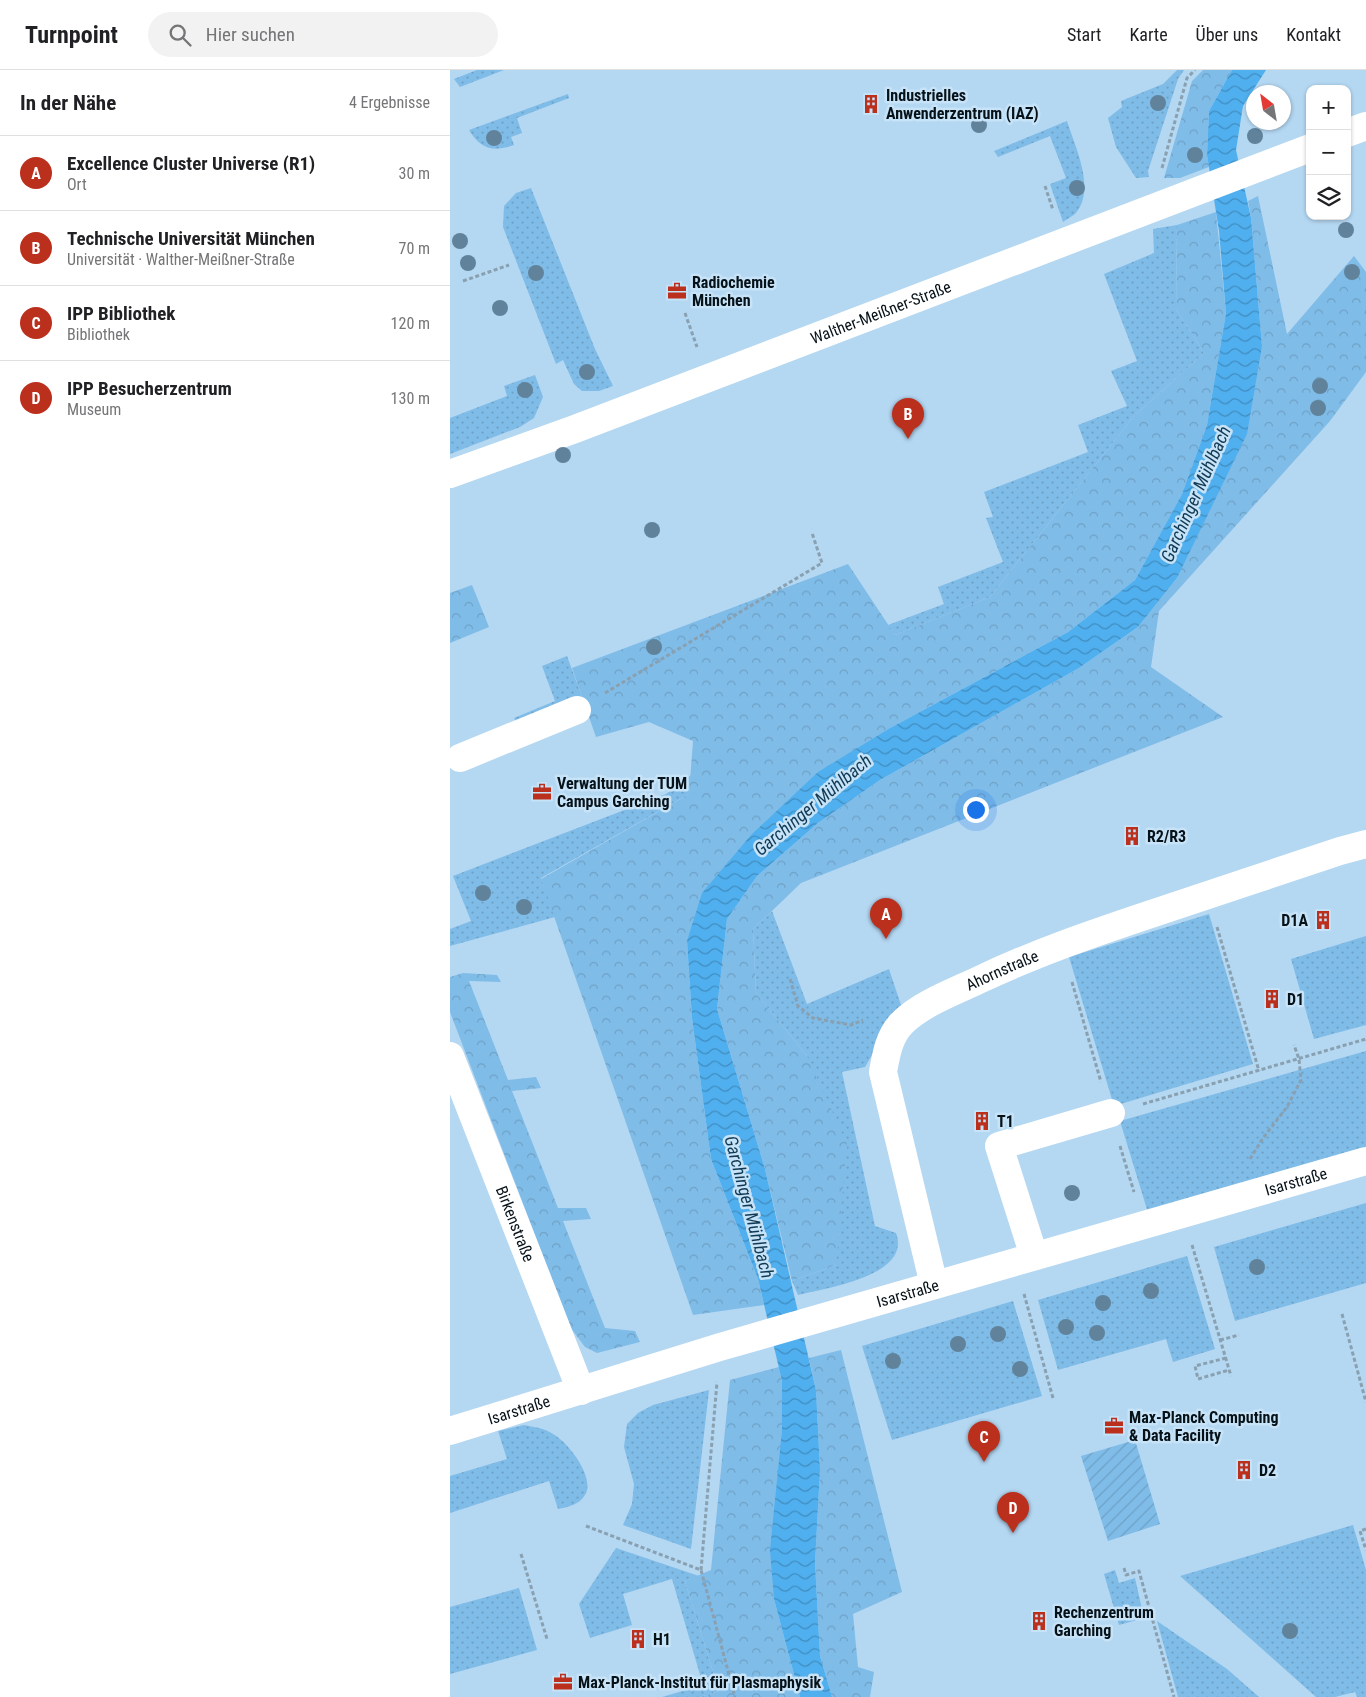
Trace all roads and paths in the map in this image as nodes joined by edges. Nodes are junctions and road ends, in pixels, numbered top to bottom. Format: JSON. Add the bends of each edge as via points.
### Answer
{"nodes":[{"id":1,"x":1195,"y":70,"type":"edge"},
{"id":2,"x":1366,"y":126,"type":"edge"},
{"id":3,"x":1351,"y":132,"type":"edge"},
{"id":4,"x":1306,"y":150,"type":"edge"},
{"id":5,"x":1151,"y":208,"type":"junction"},
{"id":6,"x":509,"y":264,"type":"dead end"},
{"id":7,"x":463,"y":281,"type":"dead end"},
{"id":8,"x":685,"y":313,"type":"dead end"},
{"id":9,"x":688,"y":351,"type":"dead end"},
{"id":10,"x":450,"y":474,"type":"edge"},
{"id":11,"x":812,"y":532,"type":"dead end"},
{"id":12,"x":577,"y":710,"type":"joint"},
{"id":13,"x":460,"y":758,"type":"dead end"},
{"id":14,"x":1366,"y":844,"type":"edge"},
{"id":15,"x":1208,"y":895,"type":"junction"},
{"id":16,"x":1366,"y":1040,"type":"edge"},
{"id":17,"x":1294,"y":1045,"type":"dead end"},
{"id":18,"x":450,"y":1056,"type":"edge"},
{"id":19,"x":1299,"y":1059,"type":"junction"},
{"id":20,"x":1259,"y":1070,"type":"junction"},
{"id":21,"x":1111,"y":1113,"type":"joint"},
{"id":22,"x":1366,"y":1161,"type":"edge"},
{"id":23,"x":1248,"y":1166,"type":"dead end"},
{"id":24,"x":1192,"y":1245,"type":"dead end"},
{"id":25,"x":1034,"y":1256,"type":"junction"},
{"id":26,"x":934,"y":1285,"type":"junction"},
{"id":27,"x":1023,"y":1291,"type":"dead end"},
{"id":28,"x":1342,"y":1314,"type":"dead end"},
{"id":29,"x":1239,"y":1335,"type":"dead end"},
{"id":30,"x":1220,"y":1340,"type":"junction"},
{"id":31,"x":1226,"y":1358,"type":"junction"},
{"id":32,"x":1230,"y":1370,"type":"junction"},
{"id":33,"x":718,"y":1374,"type":"dead end"},
{"id":34,"x":1231,"y":1376,"type":"dead end"},
{"id":35,"x":581,"y":1390,"type":"junction"},
{"id":36,"x":1053,"y":1398,"type":"dead end"},
{"id":37,"x":1366,"y":1402,"type":"edge"},
{"id":38,"x":450,"y":1432,"type":"edge"},
{"id":39,"x":586,"y":1526,"type":"dead end"},
{"id":40,"x":1366,"y":1529,"type":"edge"},
{"id":41,"x":1366,"y":1550,"type":"edge"},
{"id":42,"x":521,"y":1554,"type":"dead end"},
{"id":43,"x":1124,"y":1568,"type":"dead end"},
{"id":44,"x":701,"y":1570,"type":"junction"},
{"id":45,"x":547,"y":1640,"type":"dead end"},
{"id":46,"x":736,"y":1697,"type":"edge"},
{"id":47,"x":1174,"y":1697,"type":"edge"}],
"edges":[{"from":1,"to":5,"type":"path","via":[[1187,78]]},
{"from":2,"to":3,"type":"street"},
{"from":4,"to":5,"type":"street","name":"Walther-Meißner-Straße"},
{"from":5,"to":10,"type":"street","name":"Walther-Meißner-Straße"},
{"from":6,"to":7,"type":"path"},
{"from":8,"to":9,"type":"path","via":[[697,347]]},
{"from":11,"to":12,"type":"path","via":[[822,563]]},
{"from":12,"to":13,"type":"street"},
{"from":14,"to":15,"type":"street","name":"Ahornstraße"},
{"from":15,"to":20,"type":"path"},
{"from":15,"to":26,"type":"street","name":"Ahornstraße","via":[[1018,962],[946,995],[901,1024],[886,1053],[883,1072]]},
{"from":16,"to":19,"type":"path"},
{"from":17,"to":19,"type":"path"},
{"from":18,"to":35,"type":"street","name":"Birkenstraße"},
{"from":19,"to":20,"type":"path"},
{"from":19,"to":23,"type":"path","via":[[1301,1080],[1288,1107],[1250,1157]]},
{"from":20,"to":21,"type":"path"},
{"from":21,"to":25,"type":"street","via":[[999,1146]]},
{"from":22,"to":25,"type":"street","name":"Isarstraße"},
{"from":24,"to":30,"type":"path"},
{"from":25,"to":26,"type":"street","name":"Isarstraße"},
{"from":26,"to":35,"type":"street","name":"Isarstraße"},
{"from":27,"to":36,"type":"path"},
{"from":28,"to":37,"type":"path"},
{"from":29,"to":30,"type":"path"},
{"from":30,"to":31,"type":"path"},
{"from":31,"to":32,"type":"path"},
{"from":31,"to":32,"type":"path","via":[[1195,1366],[1198,1379]]},
{"from":32,"to":34,"type":"path"},
{"from":33,"to":44,"type":"path"},
{"from":35,"to":38,"type":"street","name":"Isarstraße"},
{"from":39,"to":44,"type":"path"},
{"from":40,"to":41,"type":"path","via":[[1360,1531]]},
{"from":42,"to":45,"type":"path"},
{"from":43,"to":47,"type":"path","via":[[1126,1575],[1139,1571]]},
{"from":44,"to":46,"type":"path"}]}
